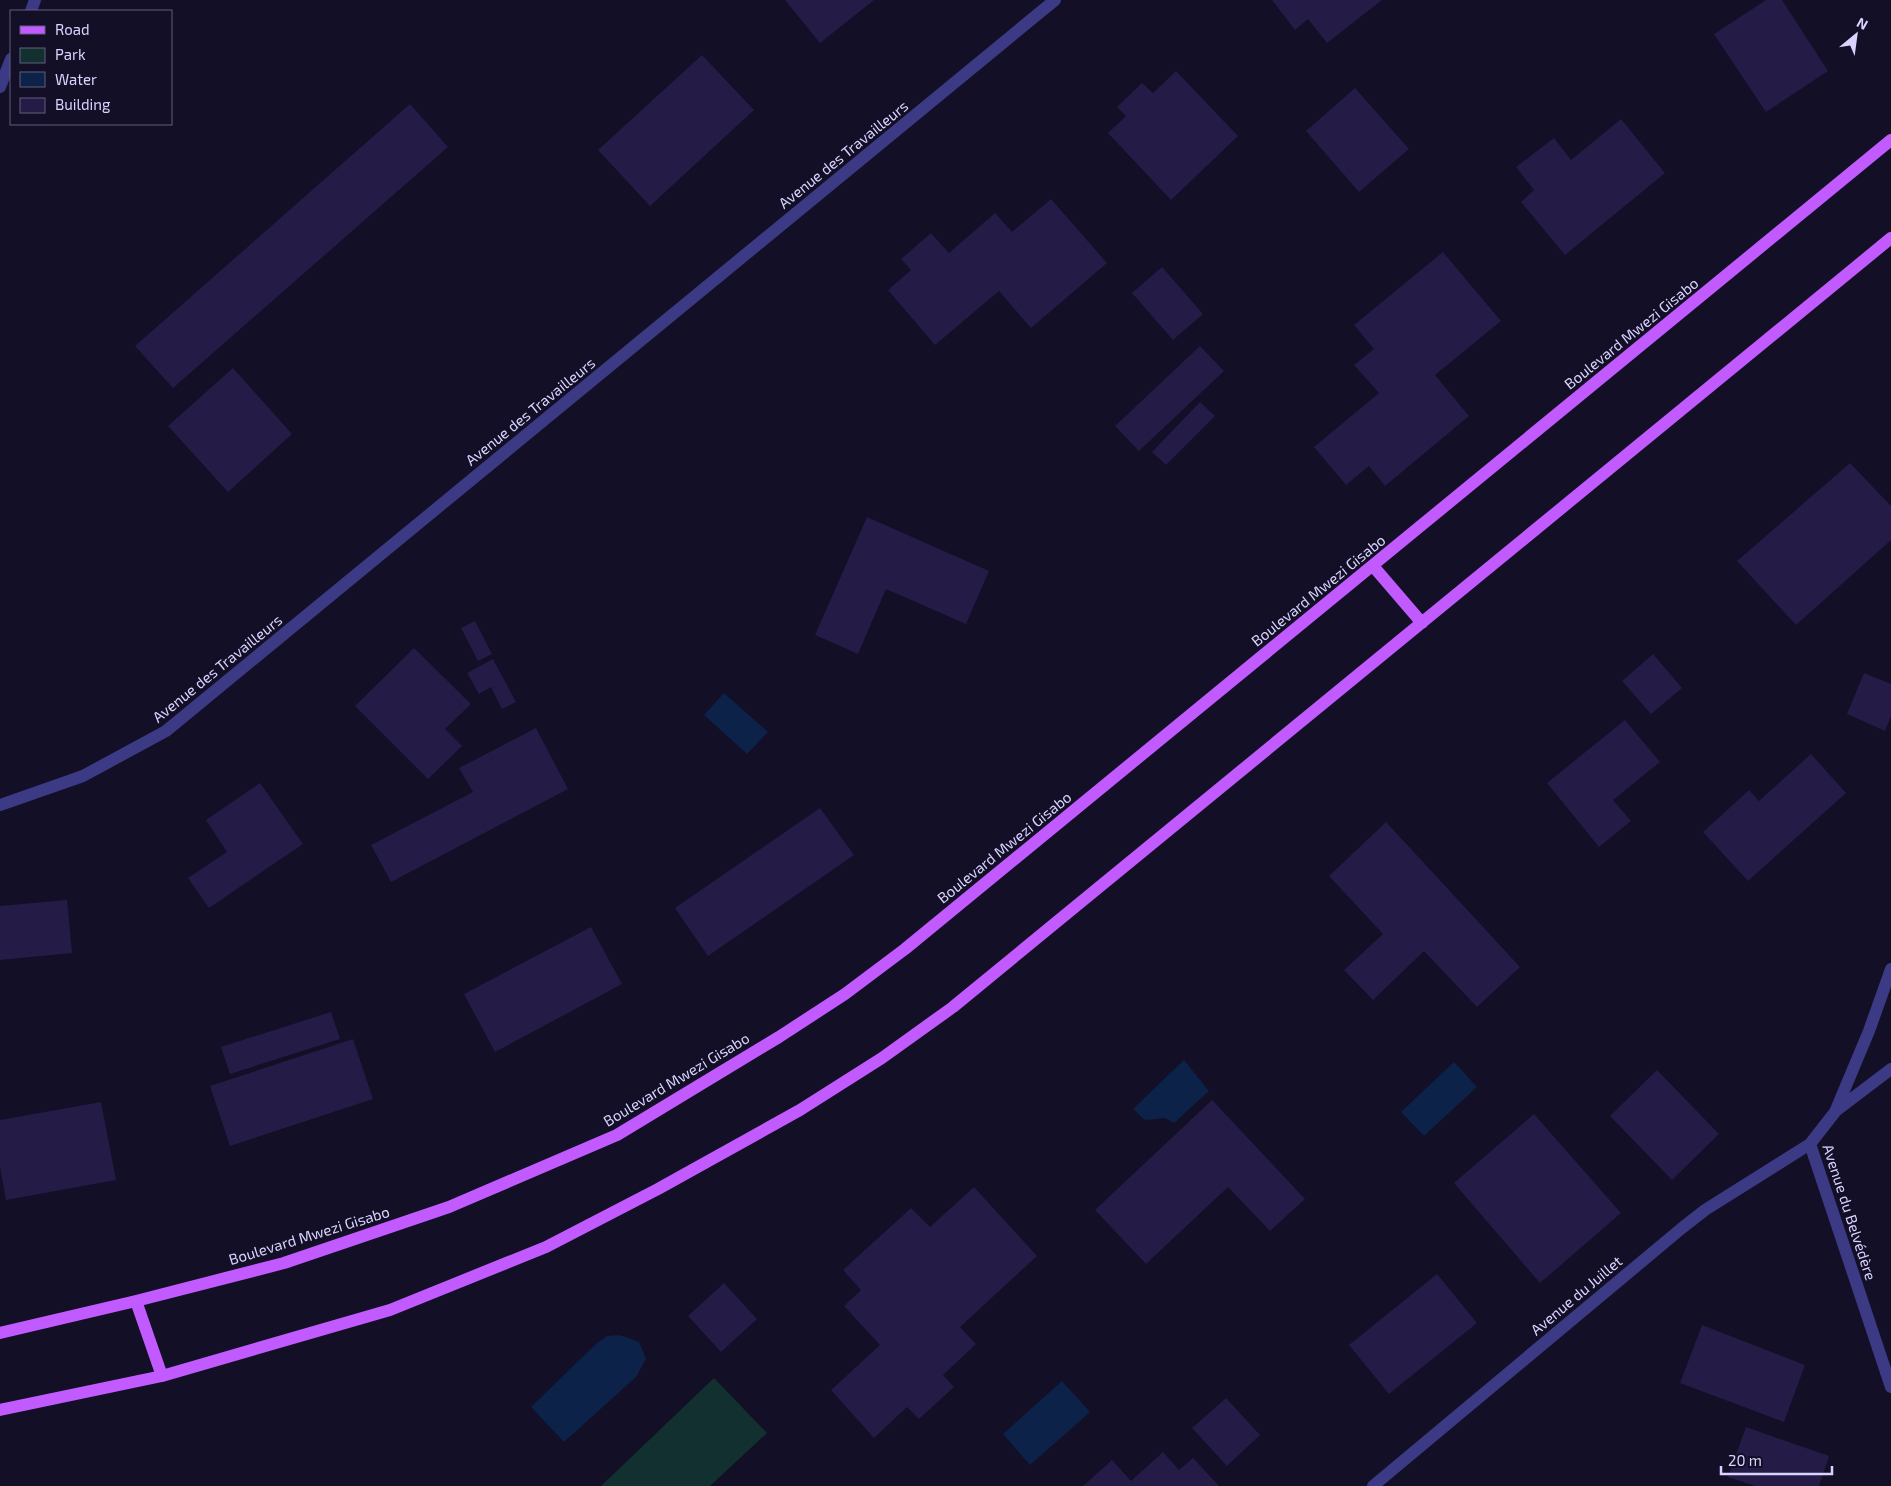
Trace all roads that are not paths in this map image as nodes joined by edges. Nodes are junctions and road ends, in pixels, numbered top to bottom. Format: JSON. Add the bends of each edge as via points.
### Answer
{"nodes":[{"id":1,"x":1055,"y":0,"type":"edge"},
{"id":2,"x":10,"y":62,"type":"edge"},
{"id":3,"x":0,"y":87,"type":"edge"},
{"id":4,"x":1891,"y":140,"type":"edge"},
{"id":5,"x":1891,"y":238,"type":"edge"},
{"id":6,"x":1373,"y":566,"type":"junction"},
{"id":7,"x":1422,"y":623,"type":"junction"},
{"id":8,"x":0,"y":805,"type":"edge"},
{"id":9,"x":1891,"y":969,"type":"edge"},
{"id":10,"x":1891,"y":1069,"type":"edge"},
{"id":11,"x":1835,"y":1112,"type":"junction"},
{"id":12,"x":1810,"y":1144,"type":"junction"},
{"id":13,"x":136,"y":1301,"type":"junction"},
{"id":14,"x":0,"y":1332,"type":"edge"},
{"id":15,"x":162,"y":1376,"type":"junction"},
{"id":16,"x":1891,"y":1387,"type":"edge"},
{"id":17,"x":0,"y":1410,"type":"edge"},
{"id":18,"x":1373,"y":1486,"type":"edge"}],
"edges":[{"from":1,"to":8,"type":"street","name":"Avenue des Travailleurs","via":[[166,732],[83,776]]},
{"from":2,"to":3,"type":"street"},
{"from":4,"to":6,"type":"main road","name":"Boulevard Mwezi Gisabo"},
{"from":5,"to":7,"type":"main road"},
{"from":6,"to":7,"type":"main road"},
{"from":6,"to":13,"type":"main road","name":"Boulevard Mwezi Gisabo","via":[[905,949],[778,1037],[616,1135],[449,1207],[284,1263]]},
{"from":7,"to":15,"type":"main road","via":[[953,1008],[800,1110],[546,1247],[390,1310]]},
{"from":9,"to":11,"type":"street","name":"Avenue du Belvédère"},
{"from":10,"to":11,"type":"street"},
{"from":11,"to":12,"type":"street","name":"Avenue du Belvédère"},
{"from":12,"to":16,"type":"street","name":"Avenue du Belvédère"},
{"from":12,"to":18,"type":"street","name":"Avenue du Juillet","via":[[1705,1210]]},
{"from":13,"to":14,"type":"main road","name":"Boulevard Mwezi Gisabo"},
{"from":13,"to":15,"type":"main road"},
{"from":15,"to":17,"type":"main road"}]}
